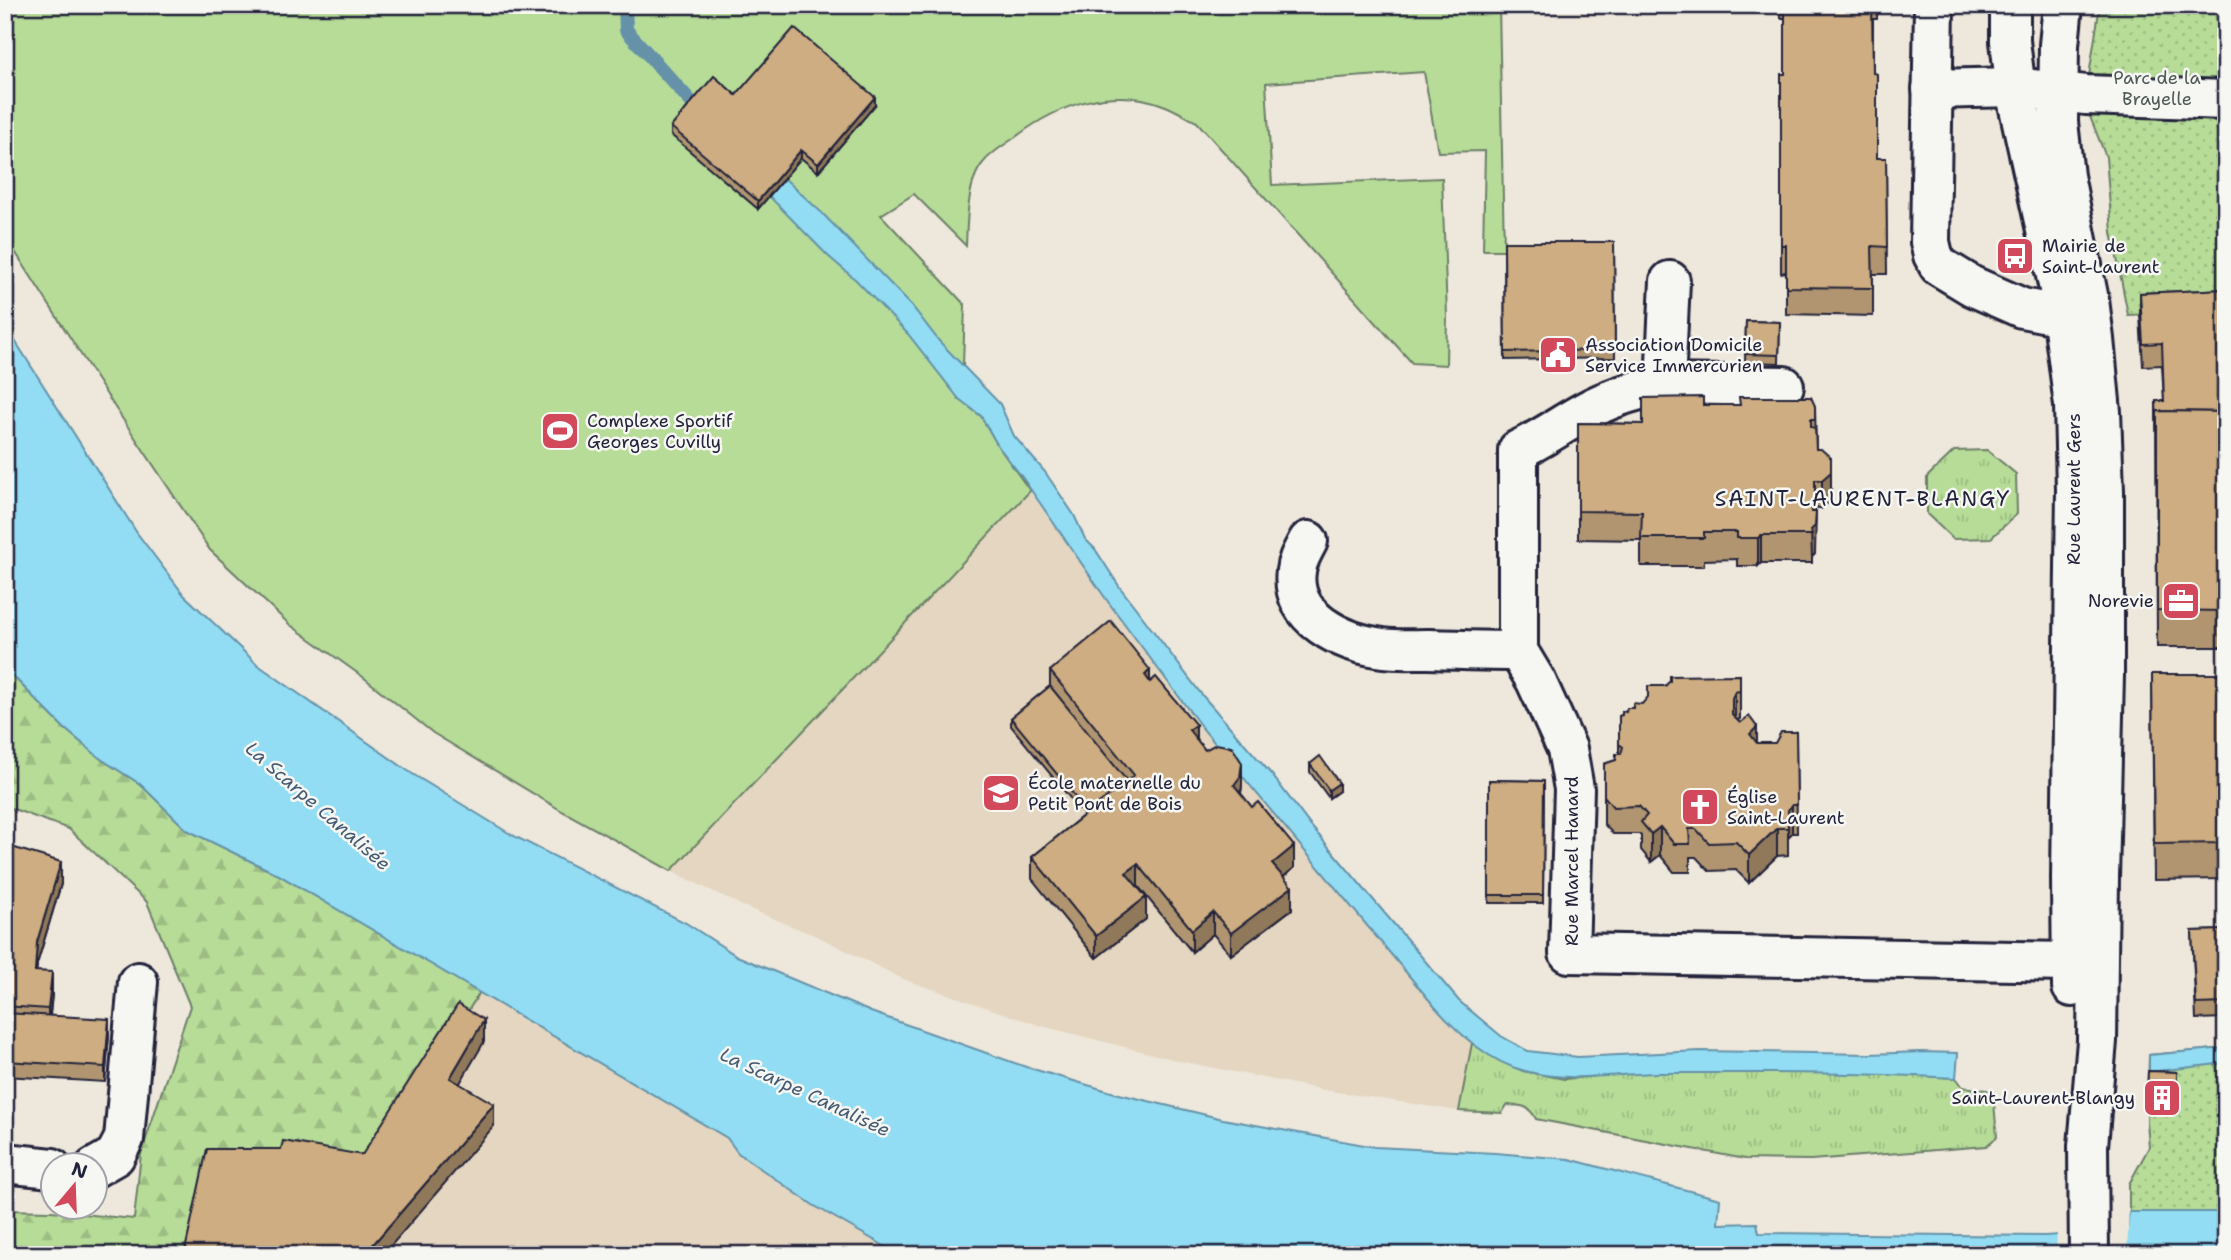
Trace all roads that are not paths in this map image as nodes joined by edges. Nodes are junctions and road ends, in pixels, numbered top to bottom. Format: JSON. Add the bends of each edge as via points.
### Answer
{"nodes":[{"id":1,"x":1934,"y":5,"type":"edge"},
{"id":2,"x":2010,"y":5,"type":"edge"},
{"id":3,"x":2063,"y":5,"type":"edge"},
{"id":4,"x":2015,"y":87,"type":"junction"},
{"id":5,"x":1933,"y":89,"type":"junction"},
{"id":6,"x":2059,"y":91,"type":"junction"},
{"id":7,"x":2226,"y":100,"type":"edge"},
{"id":8,"x":1670,"y":281,"type":"dead end"},
{"id":9,"x":2063,"y":316,"type":"junction"},
{"id":10,"x":1665,"y":384,"type":"junction"},
{"id":11,"x":1784,"y":386,"type":"dead end"},
{"id":12,"x":1308,"y":541,"type":"dead end"},
{"id":13,"x":1518,"y":652,"type":"junction"},
{"id":14,"x":2071,"y":962,"type":"junction"},
{"id":15,"x":138,"y":982,"type":"dead end"},
{"id":16,"x":2088,"y":1154,"type":"junction"},
{"id":17,"x":108,"y":1160,"type":"edge"},
{"id":18,"x":5,"y":1163,"type":"edge"},
{"id":19,"x":38,"y":1167,"type":"edge"},
{"id":20,"x":2089,"y":1255,"type":"edge"}],
"edges":[{"from":1,"to":5,"type":"main road"},
{"from":2,"to":4,"type":"main road","name":"Rue Laurent Gers"},
{"from":3,"to":6,"type":"main road","name":"Rue Laurent Gers"},
{"from":4,"to":5,"type":"main road"},
{"from":4,"to":6,"type":"main road"},
{"from":4,"to":9,"type":"main road","name":"Rue Laurent Gers"},
{"from":5,"to":9,"type":"main road","via":[[1930,242],[1939,266],[2022,308]]},
{"from":6,"to":7,"type":"main road"},
{"from":6,"to":16,"type":"main road","name":"Rue Laurent Gers","via":[[2064,176],[2089,300],[2098,373],[2104,491],[2098,1041]]},
{"from":8,"to":10,"type":"main road"},
{"from":9,"to":14,"type":"main road","name":"Rue Laurent Gers","via":[[2074,405],[2076,490]]},
{"from":10,"to":11,"type":"main road"},
{"from":10,"to":13,"type":"main road","via":[[1619,395],[1518,450]]},
{"from":12,"to":13,"type":"main road","via":[[1297,566],[1296,590],[1307,611],[1333,633],[1384,649]]},
{"from":13,"to":14,"type":"main road","name":"Rue Marcel Hanard","via":[[1561,735],[1572,771],[1570,953]]},
{"from":14,"to":16,"type":"main road","name":"Rue Laurent Gers","via":[[2074,1044]]},
{"from":15,"to":17,"type":"main road","via":[[124,1139]]},
{"from":16,"to":20,"type":"main road","name":"Rue Laurent Gers"},
{"from":18,"to":19,"type":"main road"}]}
